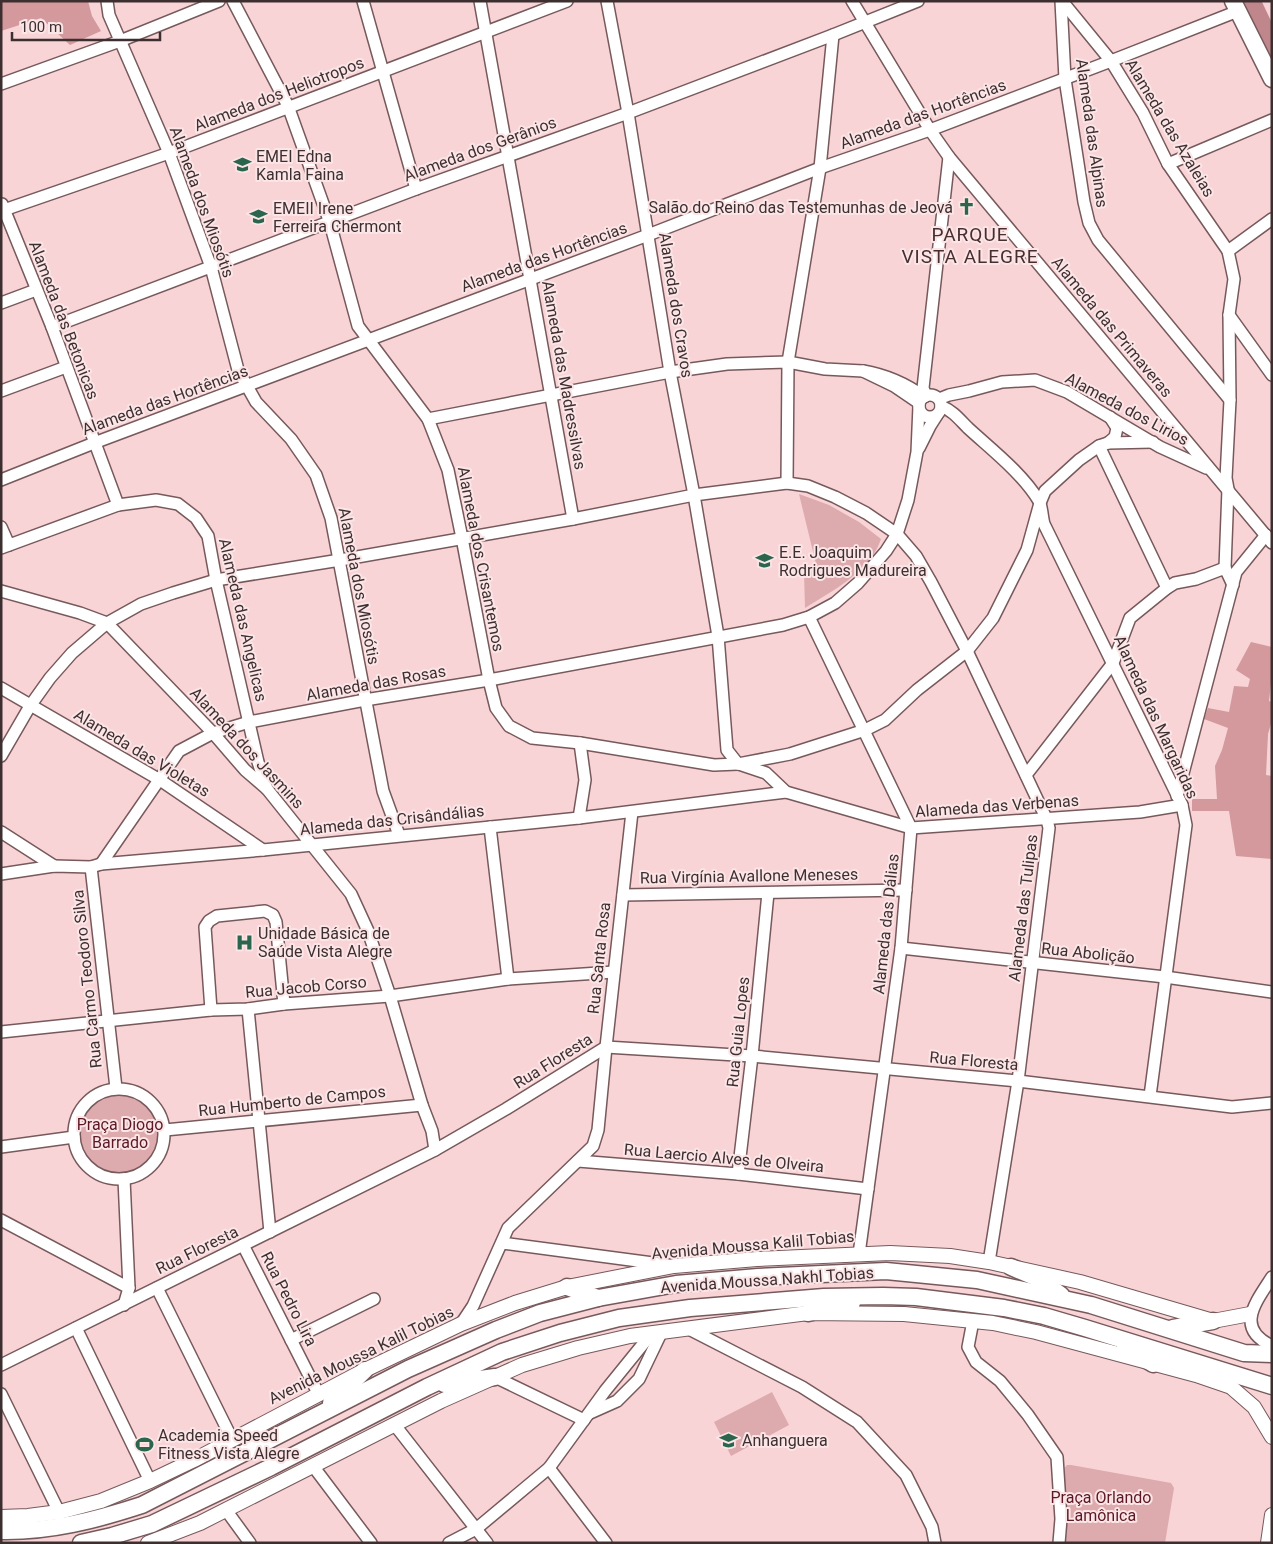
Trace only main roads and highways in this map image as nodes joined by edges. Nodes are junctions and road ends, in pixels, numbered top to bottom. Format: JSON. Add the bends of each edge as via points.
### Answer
{"nodes":[{"id":1,"x":1235,"y":6,"type":"edge"},
{"id":2,"x":1272,"y":79,"type":"edge"},
{"id":3,"x":1011,"y":1266,"type":"road end"},
{"id":4,"x":567,"y":1287,"type":"road end"},
{"id":5,"x":883,"y":1296,"type":"junction"},
{"id":6,"x":598,"y":1298,"type":"junction"},
{"id":7,"x":1067,"y":1299,"type":"junction"},
{"id":8,"x":1091,"y":1305,"type":"junction"},
{"id":9,"x":808,"y":1313,"type":"road end"},
{"id":10,"x":1044,"y":1316,"type":"junction"},
{"id":11,"x":1213,"y":1321,"type":"road end"},
{"id":12,"x":1086,"y":1328,"type":"junction"},
{"id":13,"x":1171,"y":1329,"type":"junction"},
{"id":14,"x":1272,"y":1354,"type":"edge"},
{"id":15,"x":1153,"y":1364,"type":"road end"},
{"id":16,"x":365,"y":1370,"type":"road end"},
{"id":17,"x":1196,"y":1374,"type":"road end"},
{"id":18,"x":1240,"y":1376,"type":"junction"},
{"id":19,"x":495,"y":1377,"type":"road end"},
{"id":20,"x":1272,"y":1386,"type":"edge"},
{"id":21,"x":427,"y":1387,"type":"junction"},
{"id":22,"x":320,"y":1413,"type":"junction"},
{"id":23,"x":261,"y":1444,"type":"junction"},
{"id":24,"x":232,"y":1459,"type":"junction"},
{"id":25,"x":271,"y":1467,"type":"junction"},
{"id":26,"x":240,"y":1482,"type":"junction"},
{"id":27,"x":6,"y":1529,"type":"edge"},
{"id":28,"x":81,"y":1543,"type":"edge"}],
"edges":[{"from":1,"to":2,"type":"main road"},
{"from":3,"to":7,"type":"main road","via":[[1037,1278]]},
{"from":4,"to":6,"type":"main road"},
{"from":5,"to":9,"type":"main road"},
{"from":5,"to":10,"type":"main road","name":"Avenida Moussa Nakhl Tobias","via":[[916,1297]]},
{"from":5,"to":21,"type":"main road","name":"Avenida Moussa Nakhl Tobias","via":[[711,1306],[619,1318],[502,1352]]},
{"from":6,"to":7,"type":"main road","name":"Avenida Moussa Nakhl Tobias","via":[[676,1284],[886,1271],[977,1280]]},
{"from":6,"to":22,"type":"main road","name":"Avenida Moussa Nakhl Tobias","via":[[540,1313],[496,1330]]},
{"from":7,"to":8,"type":"main road","name":"Avenida Moussa Nakhl Tobias"},
{"from":7,"to":10,"type":"main road","via":[[1065,1310]]},
{"from":8,"to":12,"type":"main road","via":[[1083,1312]]},
{"from":8,"to":13,"type":"main road","name":"Avenida Moussa Nakhl Tobias"},
{"from":10,"to":12,"type":"main road","name":"Avenida Moussa Nakhl Tobias"},
{"from":11,"to":13,"type":"main road"},
{"from":12,"to":15,"type":"main road"},
{"from":12,"to":18,"type":"main road","name":"Avenida Moussa Nakhl Tobias"},
{"from":13,"to":14,"type":"main road","name":"Avenida Moussa Nakhl Tobias","via":[[1244,1353]]},
{"from":16,"to":22,"type":"main road"},
{"from":17,"to":18,"type":"main road"},
{"from":18,"to":20,"type":"main road","name":"Avenida Moussa Nakhl Tobias"},
{"from":19,"to":21,"type":"main road"},
{"from":21,"to":25,"type":"main road","name":"Avenida Moussa Nakhl Tobias"},
{"from":22,"to":23,"type":"main road","name":"Avenida Moussa Nakhl Tobias"},
{"from":23,"to":24,"type":"main road","name":"Avenida Moussa Nakhl Tobias"},
{"from":23,"to":25,"type":"main road","via":[[258,1457],[264,1465]]},
{"from":24,"to":26,"type":"main road","via":[[241,1466]]},
{"from":24,"to":27,"type":"main road","name":"Avenida Moussa Nakhl Tobias","via":[[134,1508],[63,1527]]},
{"from":25,"to":26,"type":"main road","name":"Avenida Moussa Nakhl Tobias"},
{"from":26,"to":28,"type":"main road","name":"Avenida Moussa Nakhl Tobias","via":[[152,1524]]}]}
